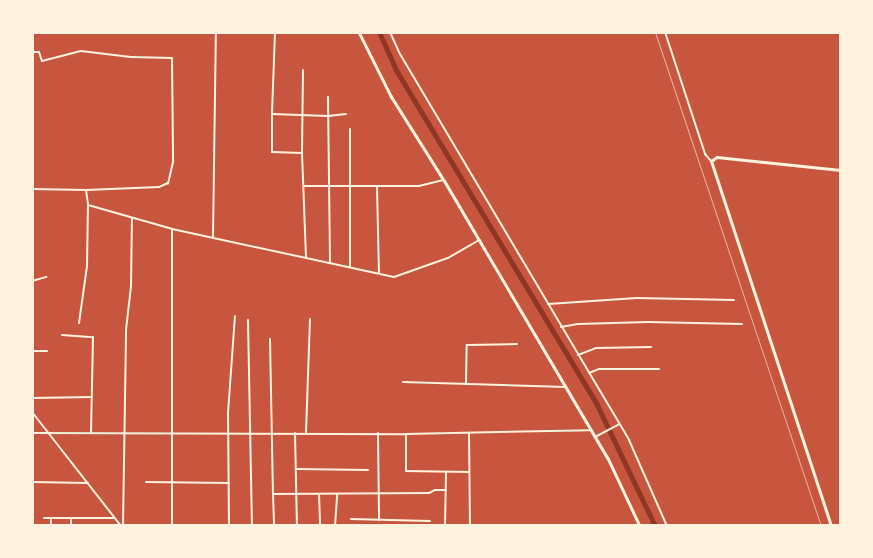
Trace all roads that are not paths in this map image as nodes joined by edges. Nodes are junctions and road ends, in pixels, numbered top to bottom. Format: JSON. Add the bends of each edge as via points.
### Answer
{"nodes":[{"id":1,"x":216,"y":32,"type":"edge"},
{"id":2,"x":275,"y":32,"type":"edge"},
{"id":3,"x":359,"y":32,"type":"edge"},
{"id":4,"x":390,"y":32,"type":"edge"},
{"id":5,"x":665,"y":32,"type":"edge"},
{"id":6,"x":32,"y":52,"type":"edge"},
{"id":7,"x":303,"y":70,"type":"dead end"},
{"id":8,"x":328,"y":98,"type":"dead end"},
{"id":9,"x":272,"y":114,"type":"junction"},
{"id":10,"x":346,"y":114,"type":"dead end"},
{"id":11,"x":303,"y":115,"type":"junction"},
{"id":12,"x":328,"y":116,"type":"junction"},
{"id":13,"x":350,"y":129,"type":"dead end"},
{"id":14,"x":302,"y":153,"type":"junction"},
{"id":15,"x":711,"y":161,"type":"junction"},
{"id":16,"x":840,"y":170,"type":"edge"},
{"id":17,"x":444,"y":180,"type":"junction"},
{"id":18,"x":350,"y":184,"type":"junction"},
{"id":19,"x":329,"y":185,"type":"junction"},
{"id":20,"x":304,"y":186,"type":"junction"},
{"id":21,"x":377,"y":186,"type":"junction"},
{"id":22,"x":32,"y":189,"type":"edge"},
{"id":23,"x":86,"y":190,"type":"junction"},
{"id":24,"x":88,"y":205,"type":"junction"},
{"id":25,"x":132,"y":218,"type":"junction"},
{"id":26,"x":172,"y":229,"type":"junction"},
{"id":27,"x":213,"y":238,"type":"junction"},
{"id":28,"x":479,"y":240,"type":"junction"},
{"id":29,"x":306,"y":257,"type":"junction"},
{"id":30,"x":330,"y":262,"type":"junction"},
{"id":31,"x":350,"y":266,"type":"junction"},
{"id":32,"x":379,"y":273,"type":"junction"},
{"id":33,"x":46,"y":277,"type":"dead end"},
{"id":34,"x":32,"y":281,"type":"edge"},
{"id":35,"x":734,"y":300,"type":"dead end"},
{"id":36,"x":548,"y":304,"type":"junction"},
{"id":37,"x":235,"y":316,"type":"dead end"},
{"id":38,"x":310,"y":319,"type":"dead end"},
{"id":39,"x":248,"y":320,"type":"dead end"},
{"id":40,"x":78,"y":323,"type":"dead end"},
{"id":41,"x":742,"y":324,"type":"dead end"},
{"id":42,"x":562,"y":327,"type":"junction"},
{"id":43,"x":62,"y":335,"type":"dead end"},
{"id":44,"x":270,"y":340,"type":"dead end"},
{"id":45,"x":517,"y":344,"type":"dead end"},
{"id":46,"x":651,"y":347,"type":"dead end"},
{"id":47,"x":32,"y":351,"type":"edge"},
{"id":48,"x":47,"y":351,"type":"dead end"},
{"id":49,"x":578,"y":355,"type":"junction"},
{"id":50,"x":659,"y":369,"type":"dead end"},
{"id":51,"x":589,"y":373,"type":"junction"},
{"id":52,"x":403,"y":382,"type":"dead end"},
{"id":53,"x":466,"y":384,"type":"junction"},
{"id":54,"x":566,"y":387,"type":"junction"},
{"id":55,"x":92,"y":397,"type":"junction"},
{"id":56,"x":32,"y":398,"type":"edge"},
{"id":57,"x":32,"y":412,"type":"edge"},
{"id":58,"x":618,"y":425,"type":"junction"},
{"id":59,"x":591,"y":430,"type":"junction"},
{"id":60,"x":32,"y":432,"type":"edge"},
{"id":61,"x":49,"y":432,"type":"junction"},
{"id":62,"x":91,"y":433,"type":"junction"},
{"id":63,"x":126,"y":433,"type":"junction"},
{"id":64,"x":172,"y":433,"type":"junction"},
{"id":65,"x":228,"y":433,"type":"junction"},
{"id":66,"x":250,"y":433,"type":"junction"},
{"id":67,"x":272,"y":433,"type":"junction"},
{"id":68,"x":295,"y":433,"type":"junction"},
{"id":69,"x":306,"y":433,"type":"junction"},
{"id":70,"x":378,"y":433,"type":"junction"},
{"id":71,"x":469,"y":433,"type":"junction"},
{"id":72,"x":406,"y":434,"type":"junction"},
{"id":73,"x":595,"y":437,"type":"junction"},
{"id":74,"x":296,"y":469,"type":"junction"},
{"id":75,"x":368,"y":470,"type":"dead end"},
{"id":76,"x":446,"y":472,"type":"junction"},
{"id":77,"x":469,"y":472,"type":"junction"},
{"id":78,"x":32,"y":482,"type":"edge"},
{"id":79,"x":146,"y":482,"type":"dead end"},
{"id":80,"x":172,"y":482,"type":"junction"},
{"id":81,"x":88,"y":483,"type":"junction"},
{"id":82,"x":229,"y":483,"type":"junction"},
{"id":83,"x":446,"y":490,"type":"junction"},
{"id":84,"x":272,"y":494,"type":"junction"},
{"id":85,"x":296,"y":494,"type":"junction"},
{"id":86,"x":319,"y":494,"type":"junction"},
{"id":87,"x":337,"y":494,"type":"junction"},
{"id":88,"x":379,"y":494,"type":"junction"},
{"id":89,"x":44,"y":518,"type":"dead end"},
{"id":90,"x":51,"y":518,"type":"junction"},
{"id":91,"x":71,"y":518,"type":"junction"},
{"id":92,"x":116,"y":518,"type":"junction"},
{"id":93,"x":351,"y":519,"type":"dead end"},
{"id":94,"x":379,"y":520,"type":"junction"},
{"id":95,"x":430,"y":521,"type":"dead end"},
{"id":96,"x":51,"y":526,"type":"edge"},
{"id":97,"x":71,"y":526,"type":"edge"},
{"id":98,"x":122,"y":526,"type":"edge"},
{"id":99,"x":172,"y":526,"type":"edge"},
{"id":100,"x":229,"y":526,"type":"edge"},
{"id":101,"x":252,"y":526,"type":"edge"},
{"id":102,"x":274,"y":526,"type":"edge"},
{"id":103,"x":297,"y":526,"type":"edge"},
{"id":104,"x":320,"y":526,"type":"edge"},
{"id":105,"x":335,"y":526,"type":"edge"},
{"id":106,"x":445,"y":526,"type":"edge"},
{"id":107,"x":470,"y":526,"type":"edge"},
{"id":108,"x":640,"y":526,"type":"edge"},
{"id":109,"x":667,"y":526,"type":"edge"},
{"id":110,"x":832,"y":526,"type":"edge"}],
"edges":[{"from":1,"to":27,"type":"street"},
{"from":2,"to":9,"type":"street"},
{"from":3,"to":17,"type":"street","via":[[391,96]]},
{"from":4,"to":36,"type":"street"},
{"from":5,"to":15,"type":"street","via":[[705,154]]},
{"from":6,"to":23,"type":"street","via":[[39,52],[42,60],[81,51],[172,58],[173,162],[168,183],[158,187]]},
{"from":7,"to":11,"type":"street"},
{"from":8,"to":12,"type":"street"},
{"from":9,"to":11,"type":"street"},
{"from":9,"to":14,"type":"street","via":[[272,152]]},
{"from":10,"to":12,"type":"street"},
{"from":11,"to":12,"type":"street"},
{"from":11,"to":14,"type":"street"},
{"from":12,"to":19,"type":"street"},
{"from":13,"to":18,"type":"street"},
{"from":14,"to":20,"type":"street"},
{"from":15,"to":16,"type":"street","via":[[717,157]]},
{"from":15,"to":110,"type":"street"},
{"from":17,"to":21,"type":"street","via":[[420,186]]},
{"from":17,"to":28,"type":"street"},
{"from":18,"to":19,"type":"street"},
{"from":18,"to":21,"type":"street"},
{"from":18,"to":31,"type":"street"},
{"from":19,"to":20,"type":"street"},
{"from":19,"to":30,"type":"street"},
{"from":20,"to":29,"type":"street"},
{"from":21,"to":32,"type":"street"},
{"from":22,"to":23,"type":"street"},
{"from":23,"to":24,"type":"street"},
{"from":24,"to":25,"type":"street"},
{"from":24,"to":40,"type":"street","via":[[87,266]]},
{"from":25,"to":26,"type":"street"},
{"from":25,"to":63,"type":"street","via":[[131,286],[126,330]]},
{"from":26,"to":27,"type":"street"},
{"from":26,"to":64,"type":"street"},
{"from":27,"to":29,"type":"street"},
{"from":28,"to":32,"type":"street","via":[[448,258],[394,277]]},
{"from":28,"to":54,"type":"street"},
{"from":29,"to":30,"type":"street"},
{"from":30,"to":31,"type":"street"},
{"from":31,"to":32,"type":"street"},
{"from":33,"to":34,"type":"street"},
{"from":35,"to":36,"type":"street","via":[[637,298]]},
{"from":36,"to":42,"type":"street"},
{"from":37,"to":65,"type":"street"},
{"from":38,"to":69,"type":"street"},
{"from":39,"to":66,"type":"street"},
{"from":41,"to":42,"type":"street","via":[[638,322]]},
{"from":42,"to":49,"type":"street"},
{"from":43,"to":55,"type":"street","via":[[93,337]]},
{"from":44,"to":67,"type":"street"},
{"from":45,"to":53,"type":"street","via":[[467,346]]},
{"from":46,"to":49,"type":"street","via":[[596,348]]},
{"from":47,"to":48,"type":"street"},
{"from":49,"to":51,"type":"street"},
{"from":50,"to":51,"type":"street","via":[[599,369]]},
{"from":51,"to":58,"type":"street"},
{"from":52,"to":53,"type":"street"},
{"from":53,"to":54,"type":"street"},
{"from":54,"to":59,"type":"street"},
{"from":55,"to":56,"type":"street"},
{"from":55,"to":62,"type":"street"},
{"from":57,"to":61,"type":"street"},
{"from":58,"to":73,"type":"street"},
{"from":58,"to":109,"type":"street","via":[[652,488]]},
{"from":59,"to":71,"type":"street"},
{"from":59,"to":73,"type":"street"},
{"from":60,"to":61,"type":"street"},
{"from":61,"to":62,"type":"street"},
{"from":61,"to":81,"type":"street"},
{"from":62,"to":63,"type":"street"},
{"from":63,"to":64,"type":"street"},
{"from":63,"to":98,"type":"street"},
{"from":64,"to":65,"type":"street"},
{"from":64,"to":80,"type":"street"},
{"from":65,"to":66,"type":"street"},
{"from":65,"to":82,"type":"street"},
{"from":66,"to":67,"type":"street"},
{"from":66,"to":101,"type":"street"},
{"from":67,"to":68,"type":"street"},
{"from":67,"to":84,"type":"street"},
{"from":68,"to":69,"type":"street"},
{"from":68,"to":74,"type":"street"},
{"from":69,"to":70,"type":"street"},
{"from":70,"to":72,"type":"street"},
{"from":70,"to":88,"type":"street"},
{"from":71,"to":72,"type":"street"},
{"from":71,"to":77,"type":"street"},
{"from":72,"to":76,"type":"street","via":[[406,471]]},
{"from":73,"to":108,"type":"street"},
{"from":74,"to":75,"type":"street"},
{"from":74,"to":85,"type":"street"},
{"from":76,"to":77,"type":"street"},
{"from":76,"to":83,"type":"street"},
{"from":77,"to":107,"type":"street"},
{"from":78,"to":81,"type":"street"},
{"from":79,"to":80,"type":"street"},
{"from":80,"to":82,"type":"street"},
{"from":80,"to":99,"type":"street"},
{"from":81,"to":92,"type":"street"},
{"from":82,"to":100,"type":"street"},
{"from":83,"to":88,"type":"street"},
{"from":83,"to":106,"type":"street"},
{"from":84,"to":85,"type":"street"},
{"from":84,"to":102,"type":"street"},
{"from":85,"to":86,"type":"street"},
{"from":85,"to":103,"type":"street"},
{"from":86,"to":87,"type":"street"},
{"from":86,"to":104,"type":"street"},
{"from":87,"to":88,"type":"street"},
{"from":87,"to":105,"type":"street"},
{"from":88,"to":94,"type":"street"},
{"from":89,"to":90,"type":"street"},
{"from":90,"to":91,"type":"street"},
{"from":90,"to":96,"type":"street"},
{"from":91,"to":92,"type":"street"},
{"from":91,"to":97,"type":"street"},
{"from":92,"to":98,"type":"street"},
{"from":93,"to":94,"type":"street"},
{"from":94,"to":95,"type":"street"}]}
